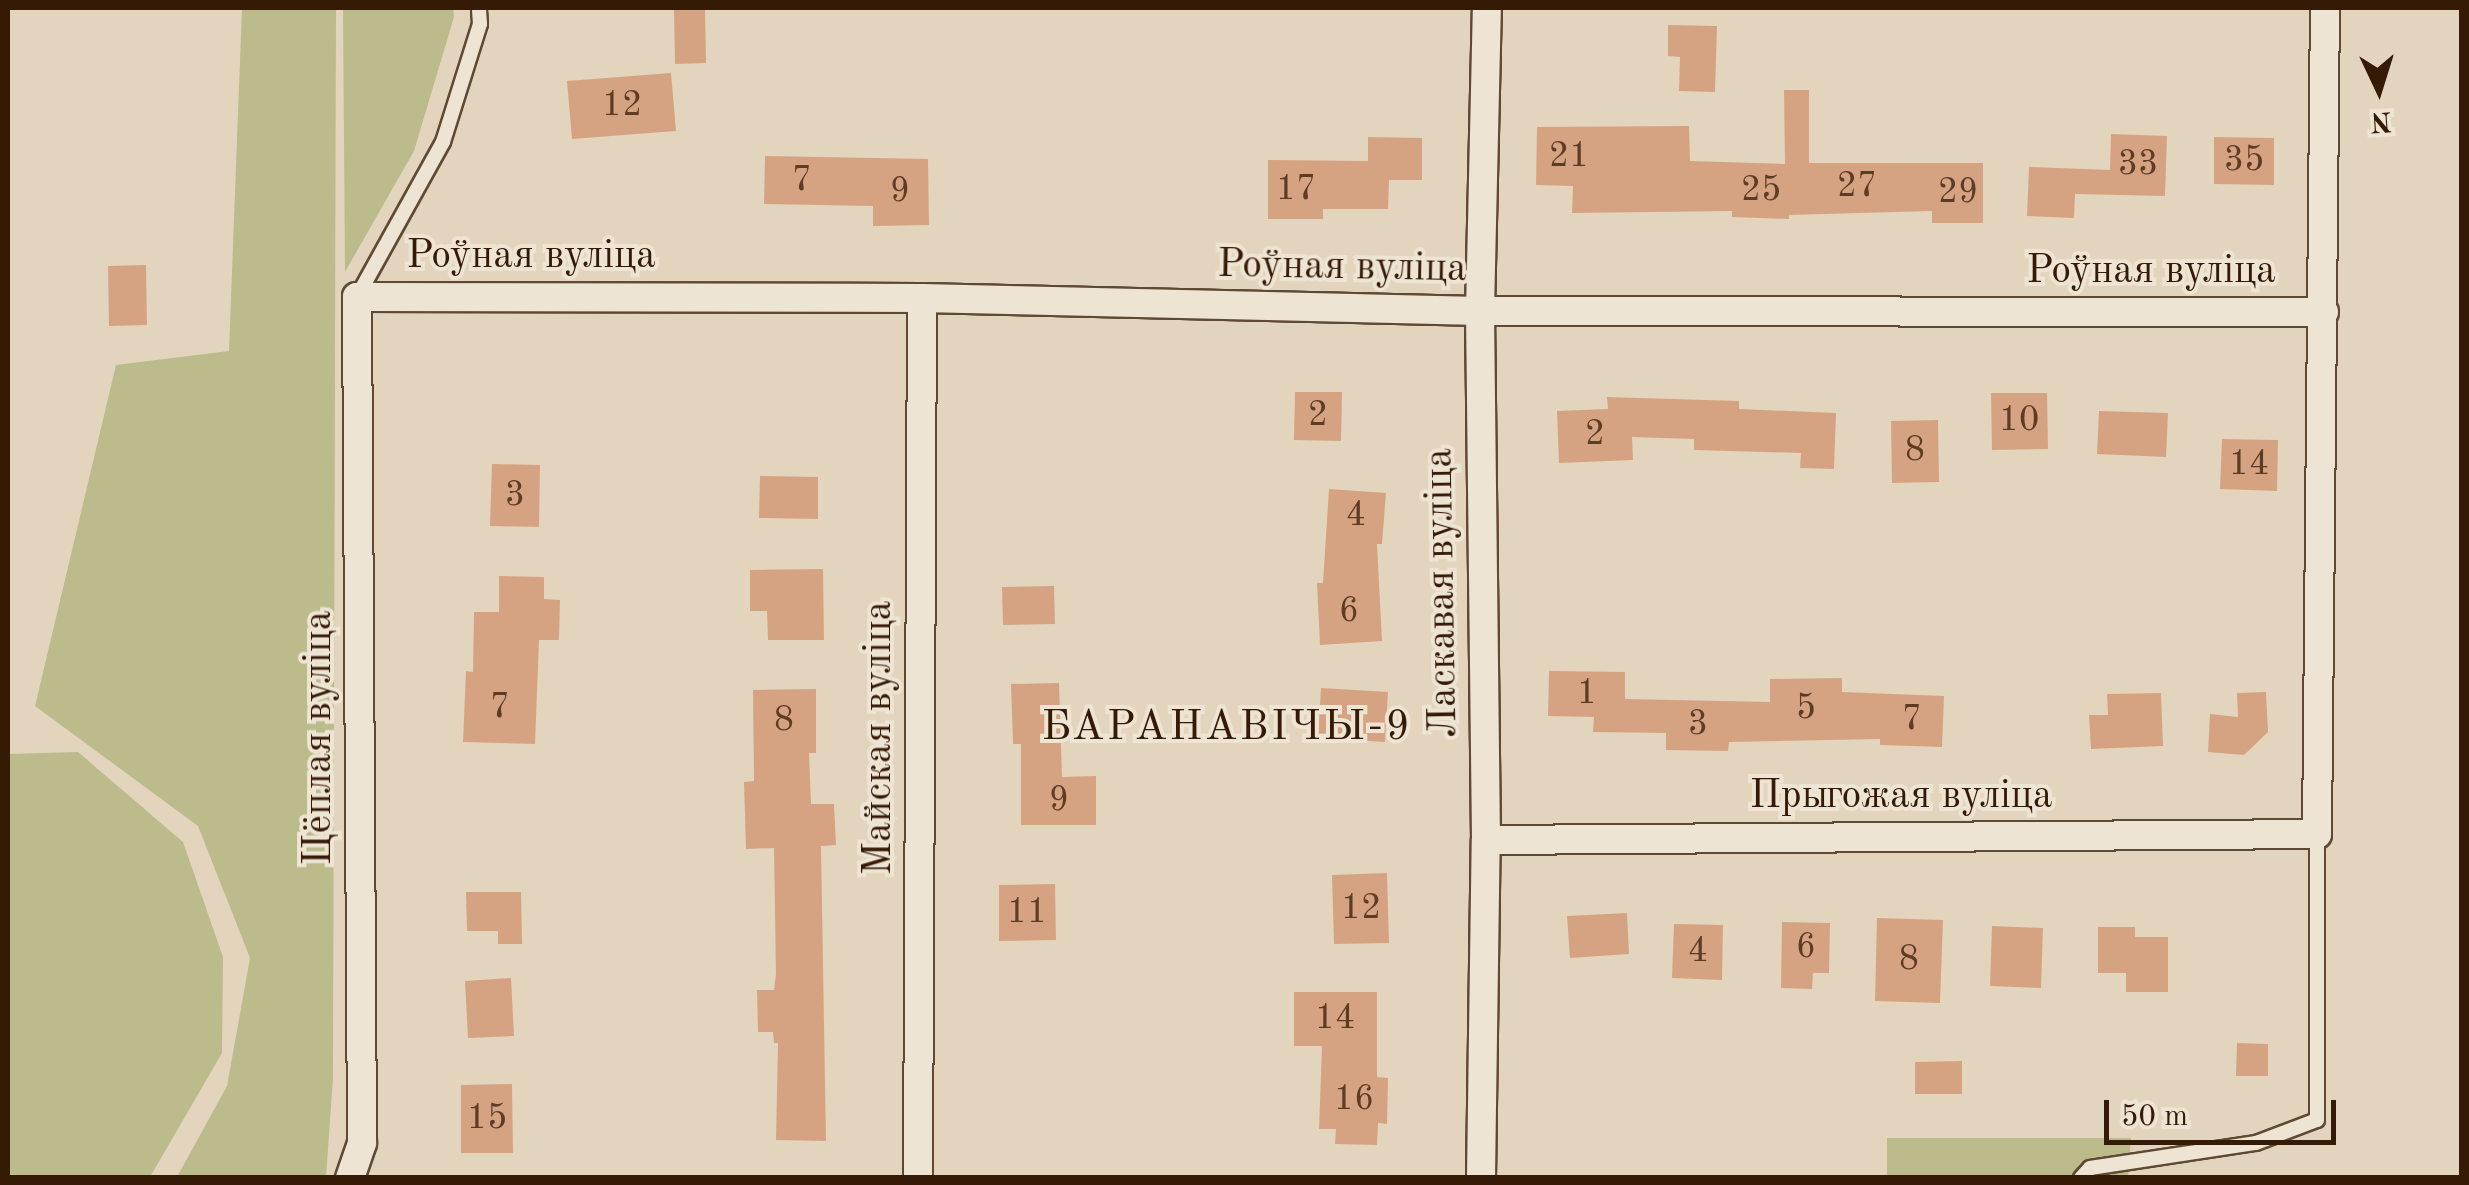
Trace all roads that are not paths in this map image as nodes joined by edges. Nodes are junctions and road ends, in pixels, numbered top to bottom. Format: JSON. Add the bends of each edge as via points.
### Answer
{"nodes":[{"id":1,"x":478,"y":8,"type":"edge"},
{"id":2,"x":1487,"y":8,"type":"edge"},
{"id":3,"x":2325,"y":8,"type":"edge"},
{"id":4,"x":358,"y":296,"type":"junction"},
{"id":5,"x":922,"y":298,"type":"junction"},
{"id":6,"x":1480,"y":311,"type":"junction"},
{"id":7,"x":2324,"y":312,"type":"junction"},
{"id":8,"x":2317,"y":834,"type":"junction"},
{"id":9,"x":1486,"y":840,"type":"junction"},
{"id":10,"x":350,"y":1178,"type":"edge"},
{"id":11,"x":918,"y":1178,"type":"edge"},
{"id":12,"x":1482,"y":1178,"type":"edge"},
{"id":13,"x":2080,"y":1178,"type":"edge"}],
"edges":[{"from":1,"to":4,"type":"lane","via":[[480,24],[443,142]]},
{"from":2,"to":6,"type":"street","name":"Ласкавая вуліца"},
{"from":3,"to":7,"type":"street"},
{"from":4,"to":5,"type":"street","name":"Роўная вуліца"},
{"from":4,"to":10,"type":"street","name":"Цёплая вуліца","via":[[362,1143]]},
{"from":5,"to":6,"type":"street","name":"Роўная вуліца"},
{"from":5,"to":11,"type":"street","name":"Майская вуліца"},
{"from":6,"to":7,"type":"street","name":"Роўная вуліца"},
{"from":6,"to":9,"type":"street","name":"Ласкавая вуліца"},
{"from":7,"to":8,"type":"street"},
{"from":8,"to":9,"type":"street","name":"Прыгожая вуліца"},
{"from":8,"to":13,"type":"lane","via":[[2317,1120],[2256,1143],[2090,1168]]},
{"from":9,"to":12,"type":"street","name":"Ласкавая вуліца"}]}
